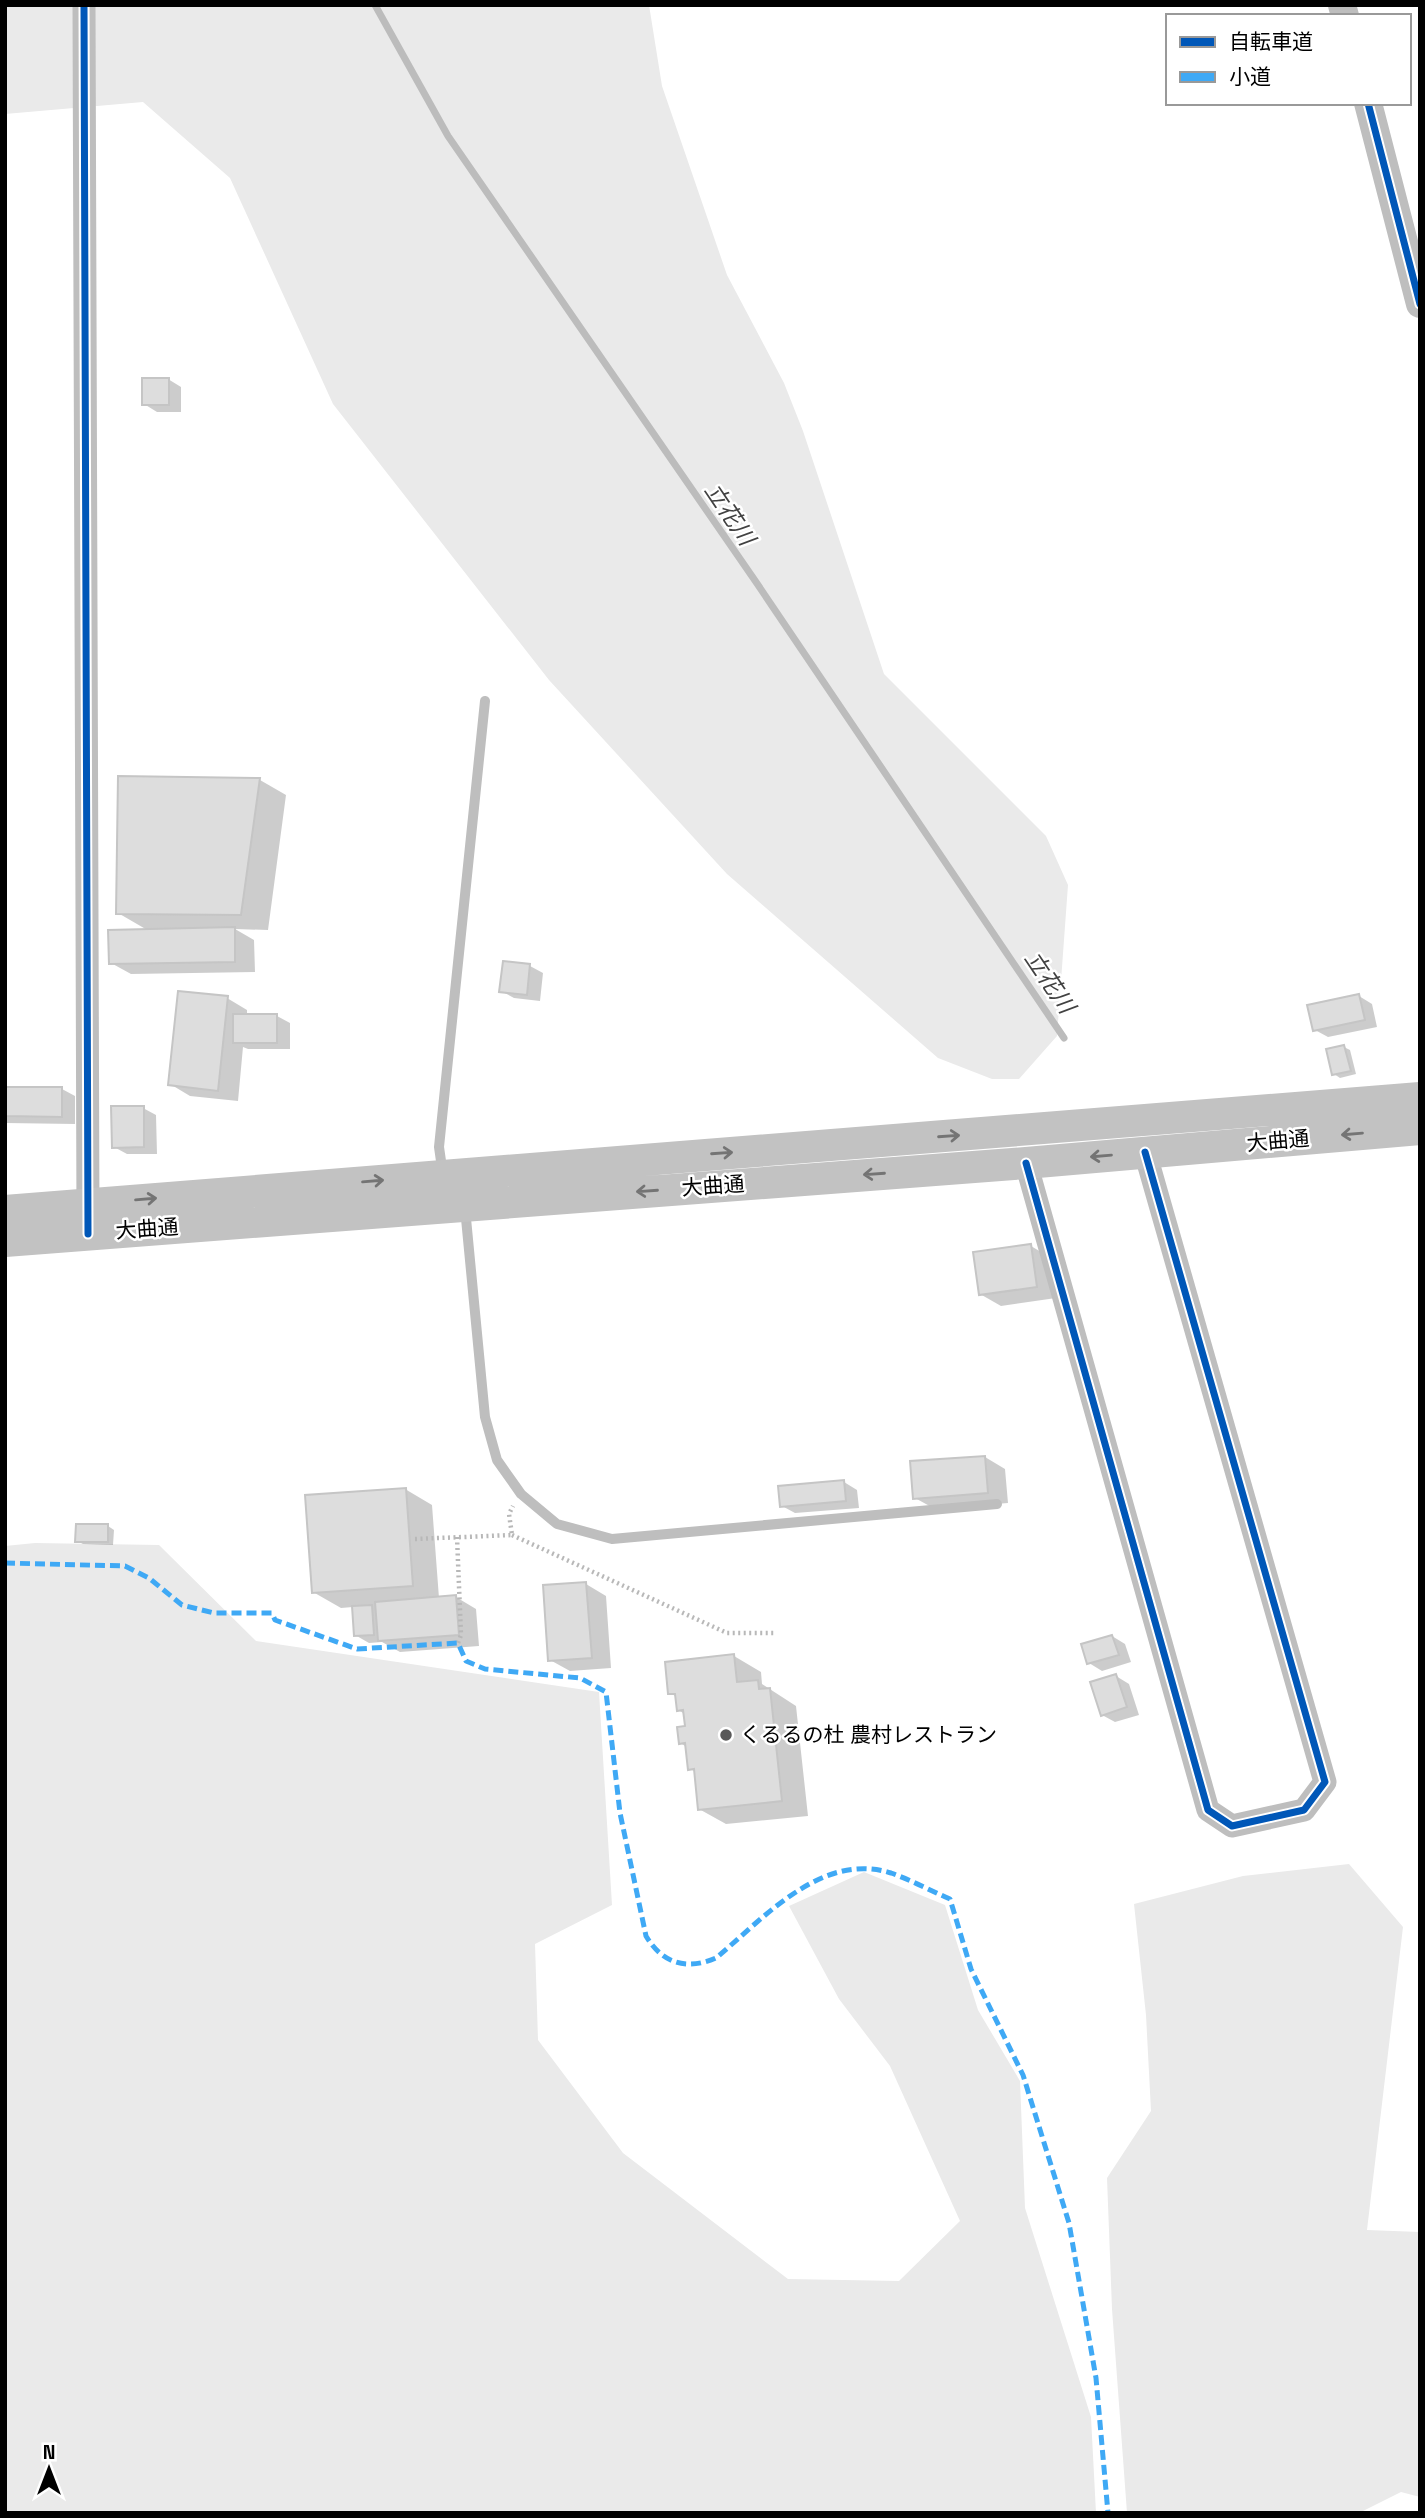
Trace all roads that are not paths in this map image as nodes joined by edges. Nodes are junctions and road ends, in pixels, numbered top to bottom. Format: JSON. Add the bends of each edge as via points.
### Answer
{"nodes":[{"id":1,"x":84,"y":5,"type":"edge"},
{"id":2,"x":1369,"y":105,"type":"edge"},
{"id":3,"x":1420,"y":304,"type":"edge"},
{"id":4,"x":485,"y":701,"type":"dead end"},
{"id":5,"x":1420,"y":1098,"type":"edge"},
{"id":6,"x":1420,"y":1129,"type":"edge"},
{"id":7,"x":1145,"y":1152,"type":"junction"},
{"id":8,"x":1026,"y":1163,"type":"junction"},
{"id":9,"x":454,"y":1190,"type":"junction"},
{"id":10,"x":5,"y":1211,"type":"edge"},
{"id":11,"x":88,"y":1218,"type":"junction"},
{"id":12,"x":5,"y":1241,"type":"edge"},
{"id":13,"x":997,"y":1504,"type":"dead end"}],
"edges":[{"from":1,"to":11,"type":"street"},
{"from":2,"to":3,"type":"street"},
{"from":4,"to":9,"type":"lane","via":[[439,1147]]},
{"from":9,"to":5,"type":"main road","name":"大曲通","one_way":true},
{"from":6,"to":7,"type":"main road","name":"大曲通","one_way":true},
{"from":7,"to":8,"type":"main road","name":"大曲通","one_way":true},
{"from":7,"to":8,"type":"street","via":[[1325,1782],[1304,1810],[1232,1826],[1208,1810]]},
{"from":8,"to":9,"type":"main road","name":"大曲通","one_way":true},
{"from":9,"to":11,"type":"main road","name":"大曲通"},
{"from":9,"to":13,"type":"lane","via":[[485,1417],[497,1460],[521,1494],[557,1524],[612,1539]]},
{"from":10,"to":11,"type":"main road","name":"大曲通"},
{"from":11,"to":12,"type":"main road","name":"大曲通"}]}
